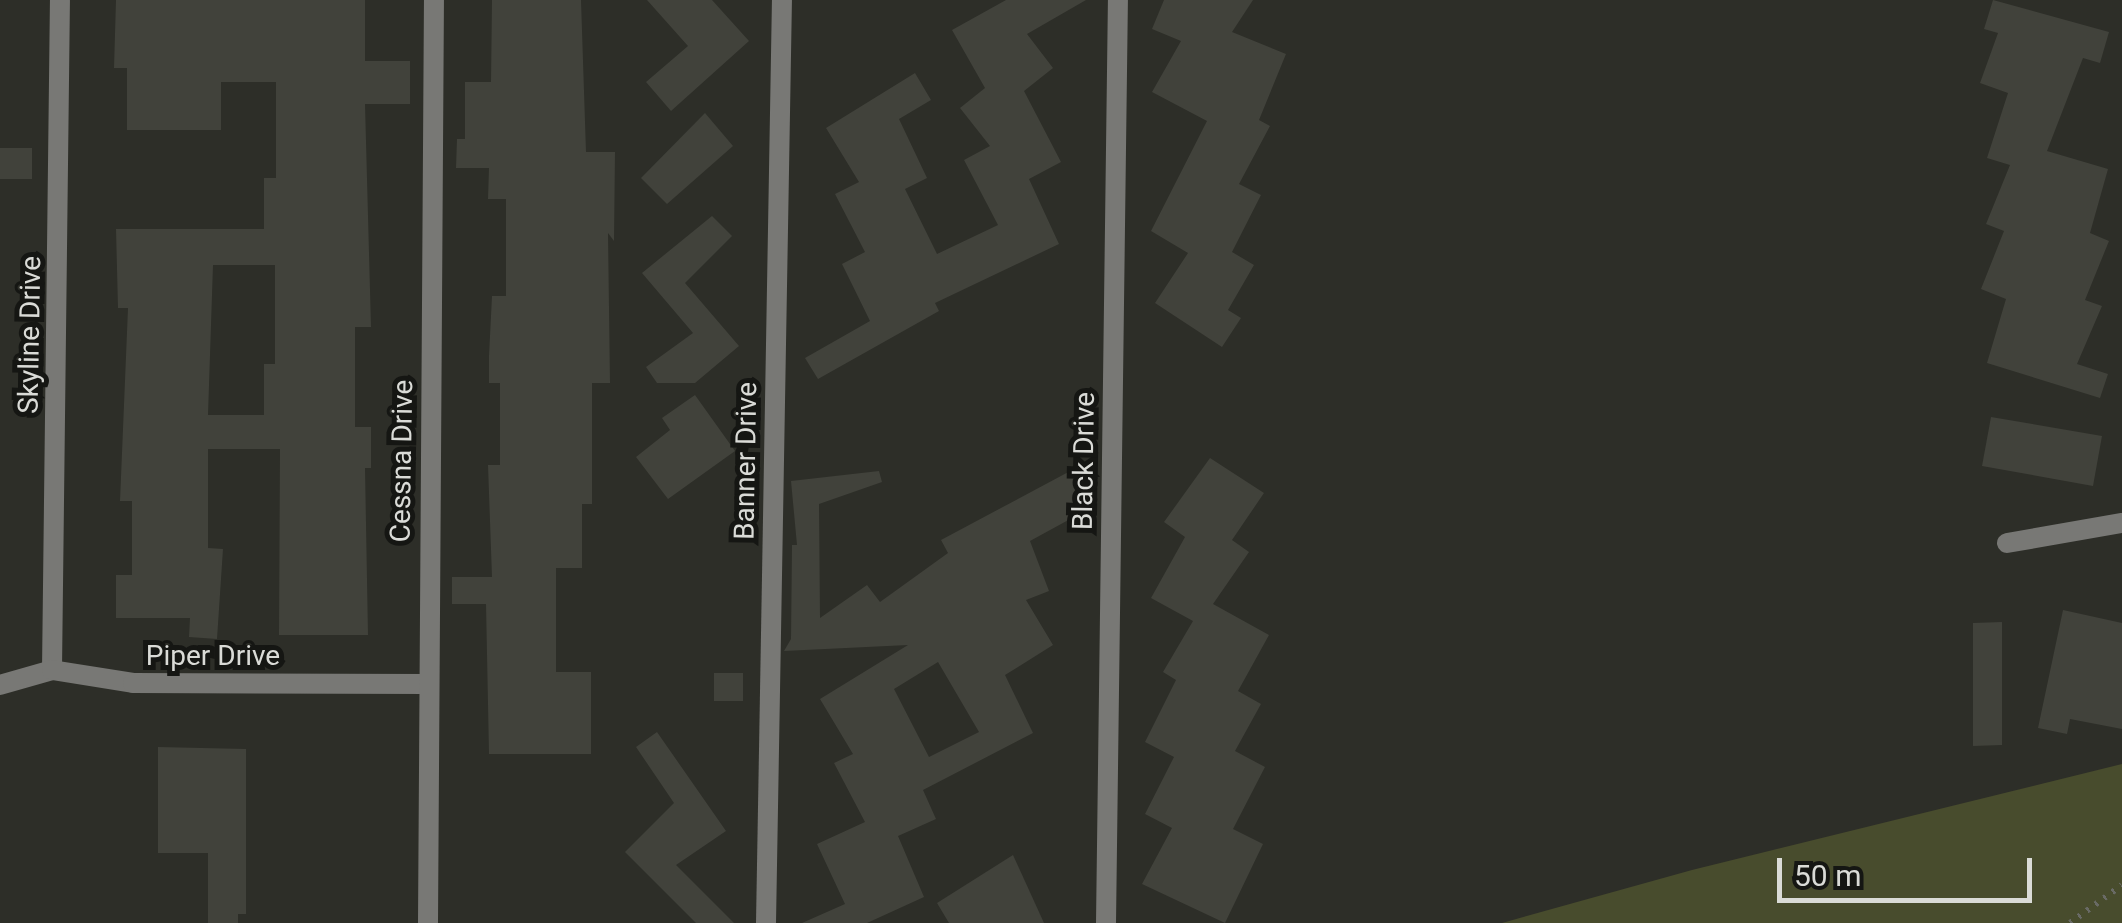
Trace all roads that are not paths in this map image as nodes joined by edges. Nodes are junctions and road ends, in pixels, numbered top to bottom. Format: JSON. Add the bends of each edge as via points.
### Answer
{"nodes":[{"id":1,"x":60,"y":0,"type":"edge"},
{"id":2,"x":434,"y":0,"type":"edge"},
{"id":3,"x":782,"y":0,"type":"edge"},
{"id":4,"x":1118,"y":0,"type":"edge"},
{"id":5,"x":2122,"y":523,"type":"edge"},
{"id":6,"x":2007,"y":543,"type":"dead end"},
{"id":7,"x":52,"y":670,"type":"junction"},
{"id":8,"x":0,"y":684,"type":"edge"},
{"id":9,"x":428,"y":684,"type":"junction"},
{"id":10,"x":428,"y":923,"type":"edge"},
{"id":11,"x":766,"y":923,"type":"edge"},
{"id":12,"x":1106,"y":923,"type":"edge"}],
"edges":[{"from":1,"to":7,"type":"street","name":"Skyline Drive"},
{"from":2,"to":9,"type":"street","name":"Cessna Drive"},
{"from":3,"to":11,"type":"street","name":"Banner Drive"},
{"from":4,"to":12,"type":"street","name":"Black Drive"},
{"from":5,"to":6,"type":"street"},
{"from":7,"to":8,"type":"street","name":"Piper Drive"},
{"from":7,"to":9,"type":"street","name":"Piper Drive","via":[[134,683]]},
{"from":9,"to":10,"type":"street","name":"Cessna Drive"}]}
